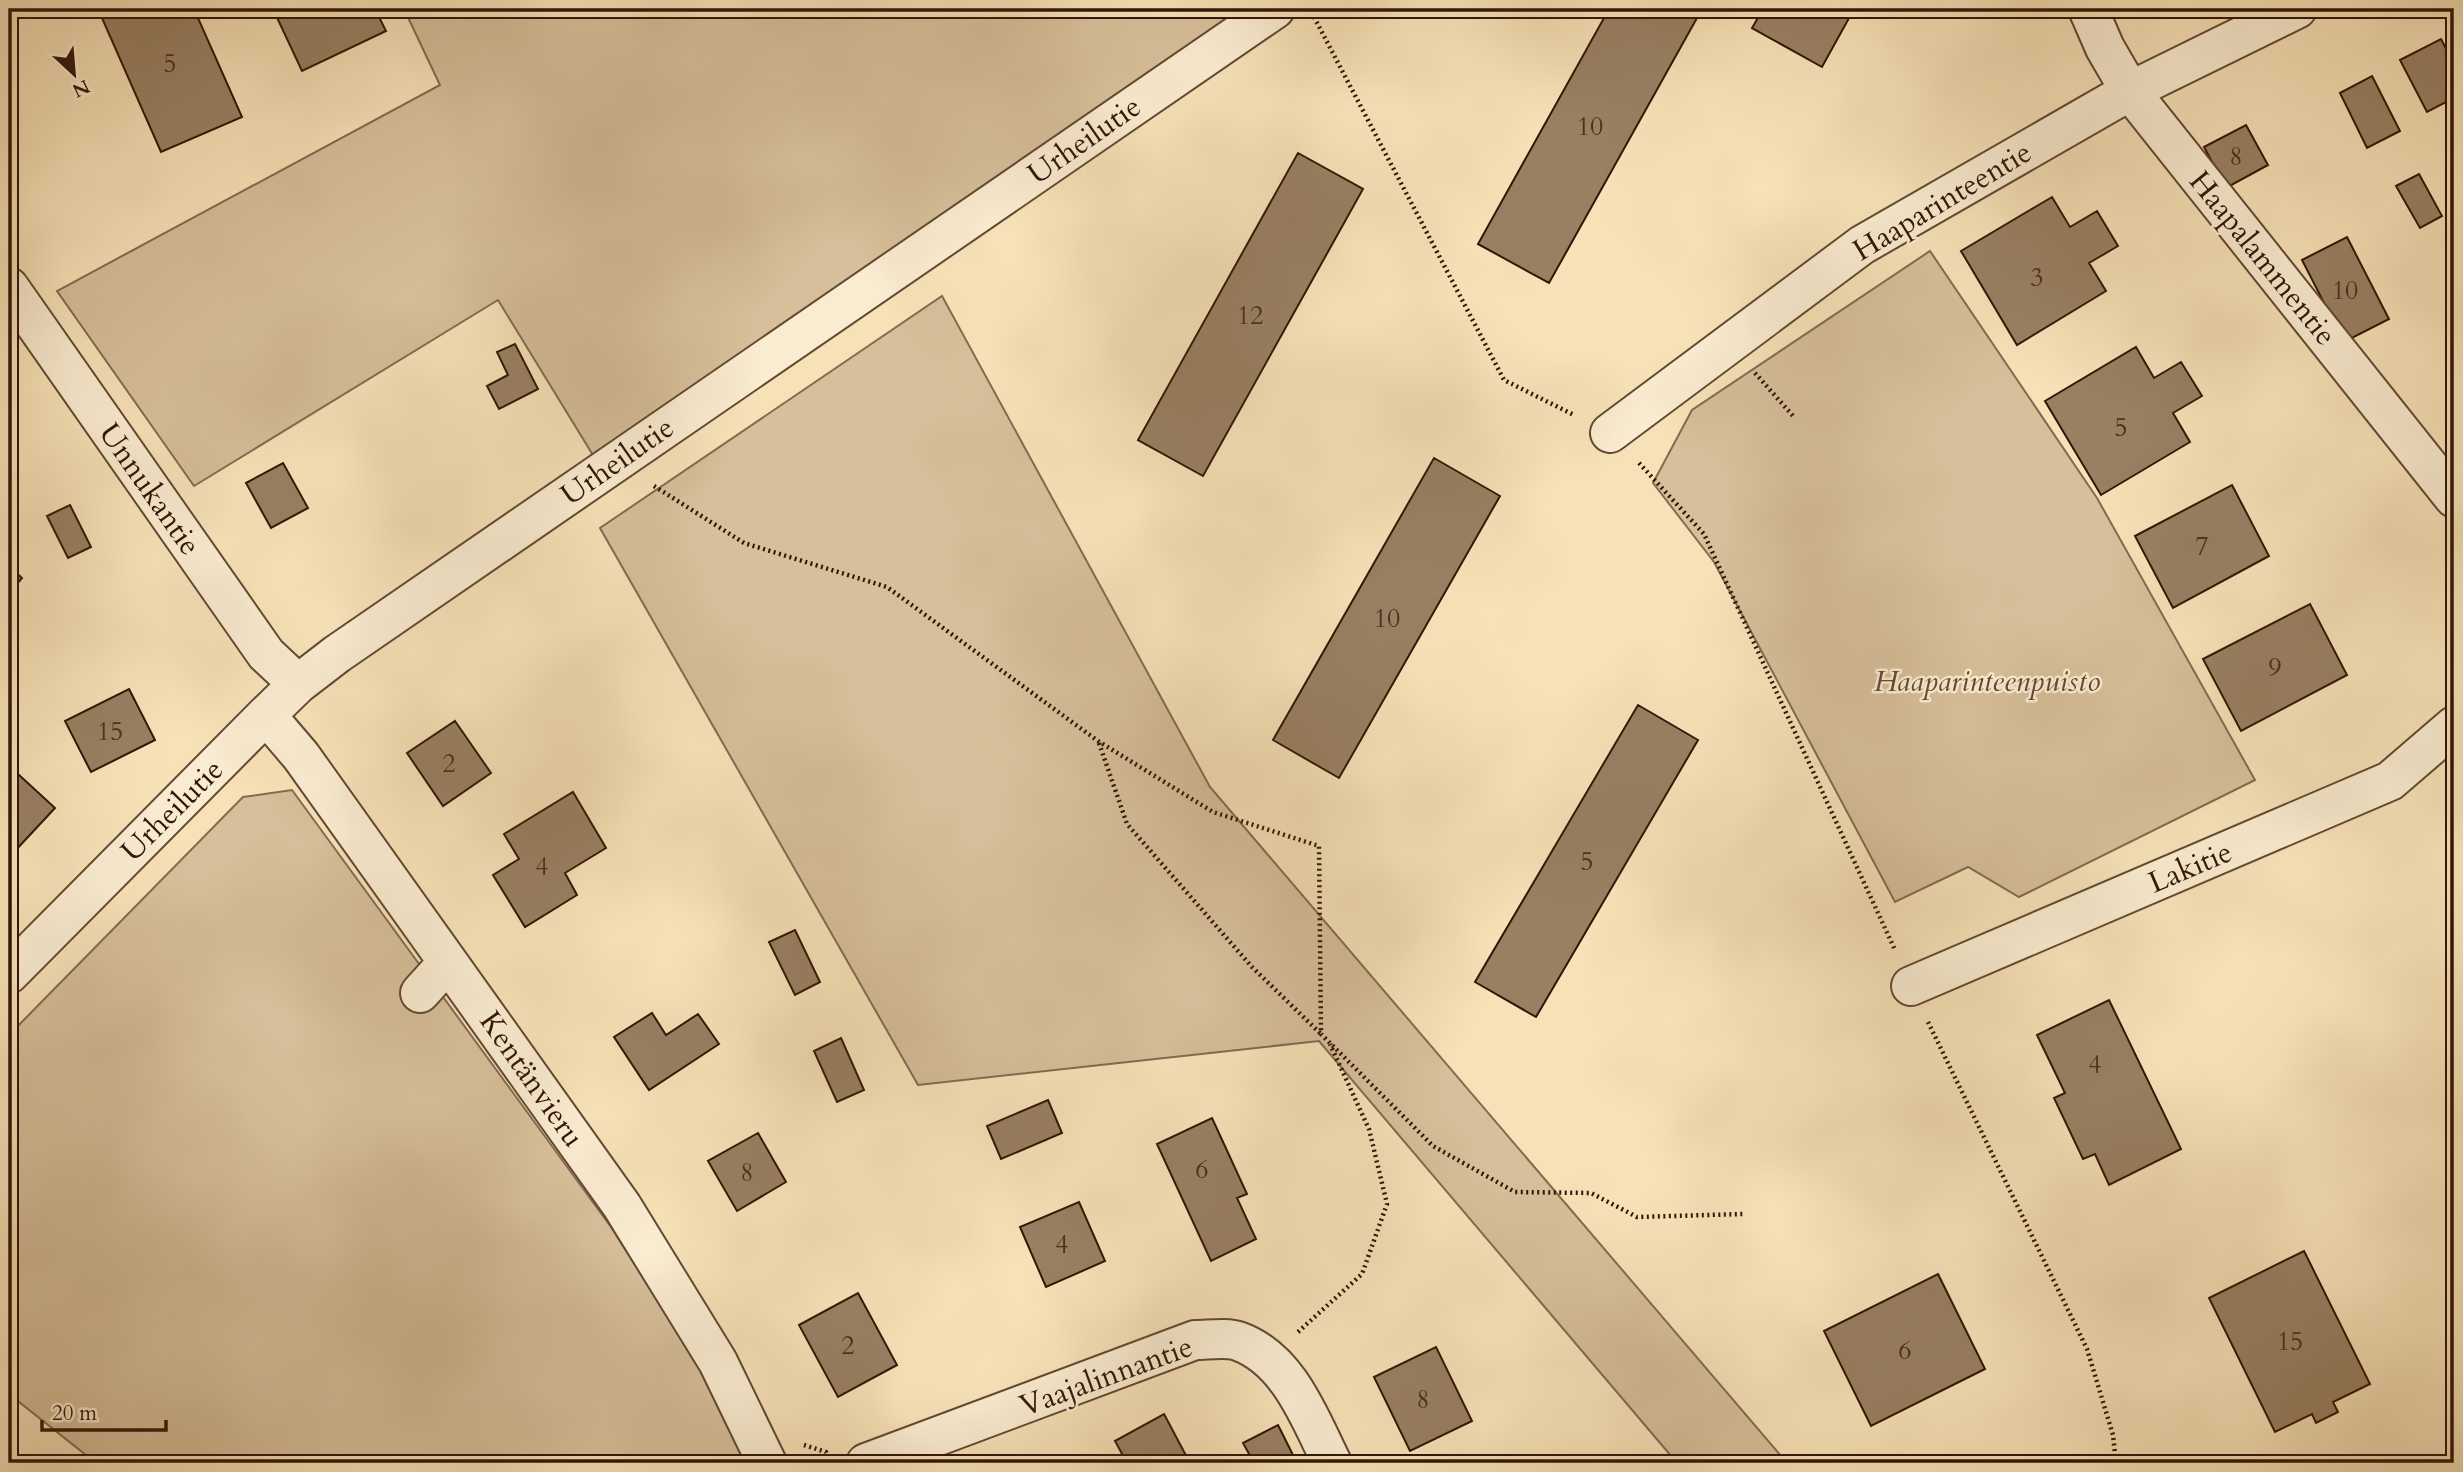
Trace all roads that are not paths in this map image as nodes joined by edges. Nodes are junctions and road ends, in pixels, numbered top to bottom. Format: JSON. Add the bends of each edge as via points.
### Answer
{"nodes":[{"id":1,"x":1275,"y":9,"type":"edge"},
{"id":2,"x":2088,"y":9,"type":"edge"},
{"id":3,"x":2297,"y":9,"type":"edge"},
{"id":4,"x":2130,"y":91,"type":"junction"},
{"id":5,"x":9,"y":287,"type":"edge"},
{"id":6,"x":1611,"y":433,"type":"road end"},
{"id":7,"x":2454,"y":498,"type":"edge"},
{"id":8,"x":298,"y":684,"type":"junction"},
{"id":9,"x":266,"y":715,"type":"junction"},
{"id":10,"x":2454,"y":726,"type":"edge"},
{"id":11,"x":448,"y":962,"type":"junction"},
{"id":12,"x":9,"y":974,"type":"edge"},
{"id":13,"x":1911,"y":986,"type":"road end"},
{"id":14,"x":420,"y":993,"type":"dead end"},
{"id":15,"x":768,"y":1463,"type":"edge"},
{"id":16,"x":866,"y":1463,"type":"edge"},
{"id":17,"x":1332,"y":1463,"type":"edge"}],
"edges":[{"from":1,"to":8,"type":"street","name":"Urheilutie"},
{"from":2,"to":4,"type":"street","name":"Haapalammentie"},
{"from":3,"to":4,"type":"street","name":"Haaparinteentie"},
{"from":4,"to":6,"type":"street","name":"Haaparinteentie","via":[[1862,245]]},
{"from":4,"to":7,"type":"street","name":"Haapalammentie"},
{"from":5,"to":8,"type":"street","name":"Unnukantie","via":[[266,654]]},
{"from":8,"to":9,"type":"street","name":"Urheilutie"},
{"from":9,"to":11,"type":"street","name":"Kentänvieru","via":[[301,756]]},
{"from":9,"to":12,"type":"street","name":"Urheilutie"},
{"from":10,"to":13,"type":"street","name":"Lakitie","via":[[2390,781]]},
{"from":11,"to":14,"type":"street"},
{"from":11,"to":15,"type":"street","name":"Kentänvieru","via":[[622,1206],[718,1362]]},
{"from":16,"to":17,"type":"street","name":"Vaajalinnantie","via":[[1195,1340],[1237,1340],[1269,1358],[1299,1396]]}]}
